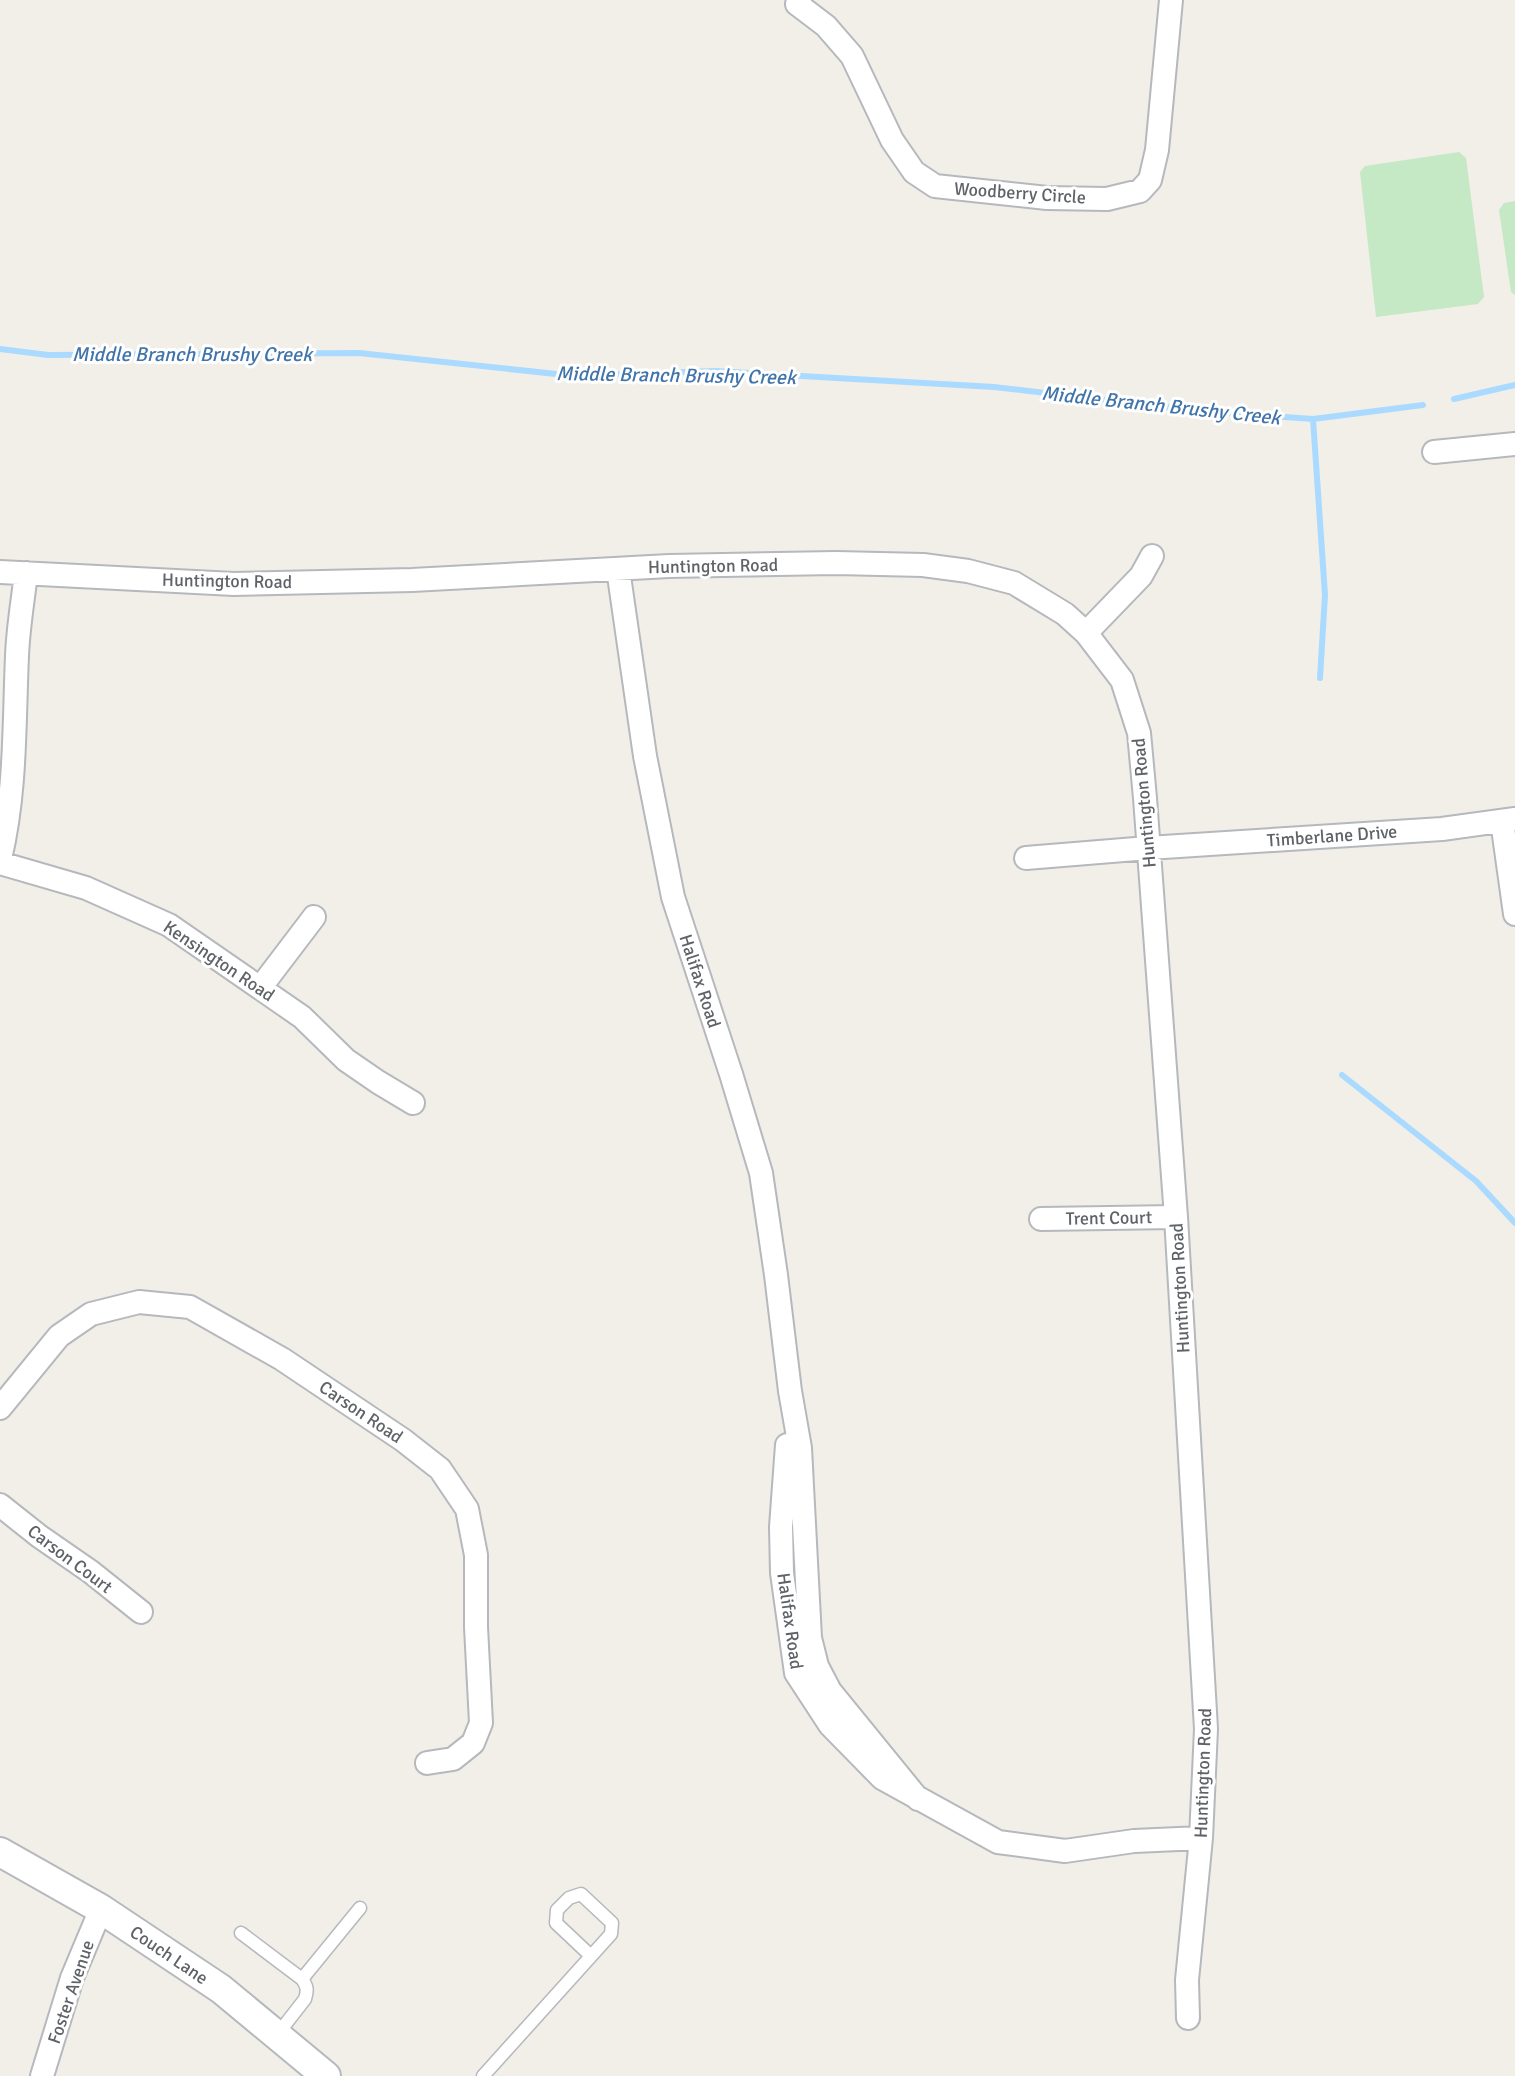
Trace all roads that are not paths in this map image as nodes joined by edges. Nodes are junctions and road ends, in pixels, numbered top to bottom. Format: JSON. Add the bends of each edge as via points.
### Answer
{"nodes":[{"id":1,"x":1172,"y":0,"type":"edge"},
{"id":2,"x":797,"y":1,"type":"edge"},
{"id":3,"x":1515,"y":444,"type":"edge"},
{"id":4,"x":1434,"y":452,"type":"dead end"},
{"id":5,"x":1152,"y":556,"type":"dead end"},
{"id":6,"x":618,"y":569,"type":"junction"},
{"id":7,"x":0,"y":572,"type":"edge"},
{"id":8,"x":26,"y":573,"type":"junction"},
{"id":9,"x":1086,"y":633,"type":"junction"},
{"id":10,"x":1508,"y":820,"type":"edge"},
{"id":11,"x":1149,"y":848,"type":"junction"},
{"id":12,"x":1026,"y":858,"type":"dead end"},
{"id":13,"x":0,"y":861,"type":"edge"},
{"id":14,"x":1515,"y":914,"type":"edge"},
{"id":15,"x":314,"y":917,"type":"dead end"},
{"id":16,"x":260,"y":988,"type":"junction"},
{"id":17,"x":413,"y":1103,"type":"dead end"},
{"id":18,"x":1176,"y":1217,"type":"junction"},
{"id":19,"x":1041,"y":1219,"type":"dead end"},
{"id":20,"x":0,"y":1408,"type":"edge"},
{"id":21,"x":0,"y":1505,"type":"edge"},
{"id":22,"x":141,"y":1612,"type":"dead end"},
{"id":23,"x":428,"y":1763,"type":"dead end"},
{"id":24,"x":1202,"y":1838,"type":"junction"},
{"id":25,"x":0,"y":1852,"type":"edge"},
{"id":26,"x":360,"y":1908,"type":"dead end"},
{"id":27,"x":101,"y":1909,"type":"junction"},
{"id":28,"x":241,"y":1933,"type":"dead end"},
{"id":29,"x":591,"y":1956,"type":"junction"},
{"id":30,"x":302,"y":1979,"type":"junction"},
{"id":31,"x":1188,"y":2018,"type":"dead end"},
{"id":32,"x":277,"y":2035,"type":"junction"},
{"id":33,"x":42,"y":2076,"type":"edge"},
{"id":34,"x":326,"y":2076,"type":"edge"},
{"id":35,"x":483,"y":2076,"type":"edge"}],
"edges":[{"from":1,"to":2,"type":"street","name":"Woodberry Circle","via":[[1157,150],[1150,180],[1140,191],[1107,199],[1047,198],[935,186],[914,172],[892,140],[852,56]]},
{"from":3,"to":4,"type":"street"},
{"from":5,"to":9,"type":"street","via":[[1141,576]]},
{"from":6,"to":8,"type":"street","name":"Huntington Road","via":[[234,584]]},
{"from":6,"to":9,"type":"street","name":"Huntington Road","via":[[836,563],[922,565],[968,571],[1014,583],[1065,614]]},
{"from":6,"to":24,"type":"street","name":"Halifax Road","via":[[645,756],[673,897],[761,1173],[790,1391],[781,1527],[782,1573],[796,1673],[830,1725],[882,1778],[998,1842],[1065,1851],[1134,1841]]},
{"from":7,"to":8,"type":"street","name":"Huntington Road"},
{"from":8,"to":13,"type":"street","via":[[17,653],[14,767]]},
{"from":9,"to":11,"type":"street","name":"Huntington Road","via":[[1122,680],[1139,733]]},
{"from":10,"to":11,"type":"street","name":"Timberlane Drive","via":[[1442,829]]},
{"from":10,"to":14,"type":"street"},
{"from":11,"to":12,"type":"street","name":"Timberlane Drive"},
{"from":11,"to":18,"type":"street","name":"Huntington Road"},
{"from":13,"to":16,"type":"street","name":"Kensington Road","via":[[86,888],[169,925]]},
{"from":15,"to":16,"type":"street"},
{"from":16,"to":17,"type":"street","name":"Kensington Road","via":[[302,1017],[346,1060]]},
{"from":18,"to":19,"type":"street","name":"Trent Court"},
{"from":18,"to":24,"type":"street","name":"Huntington Road","via":[[1206,1729]]},
{"from":20,"to":23,"type":"street","name":"Carson Road","via":[[59,1336],[91,1314],[139,1302],[190,1307],[282,1359],[440,1468],[467,1509],[476,1555],[481,1723],[473,1743],[453,1759]]},
{"from":21,"to":22,"type":"street","name":"Carson Court"},
{"from":24,"to":31,"type":"street","name":"Huntington Road","via":[[1187,1980]]},
{"from":25,"to":27,"type":"street","name":"Couch Lane"},
{"from":26,"to":30,"type":"lane"},
{"from":27,"to":32,"type":"street","name":"Couch Lane","via":[[221,1989]]},
{"from":27,"to":33,"type":"street","name":"Foster Avenue","via":[[72,1978]]},
{"from":28,"to":30,"type":"lane"},
{"from":29,"to":29,"type":"lane","via":[[556,1923],[557,1910],[569,1898],[581,1894],[612,1923],[611,1935]]},
{"from":29,"to":35,"type":"lane"},
{"from":30,"to":32,"type":"lane","via":[[307,1992],[305,1999]]},
{"from":32,"to":34,"type":"street","name":"Couch Lane"}]}
